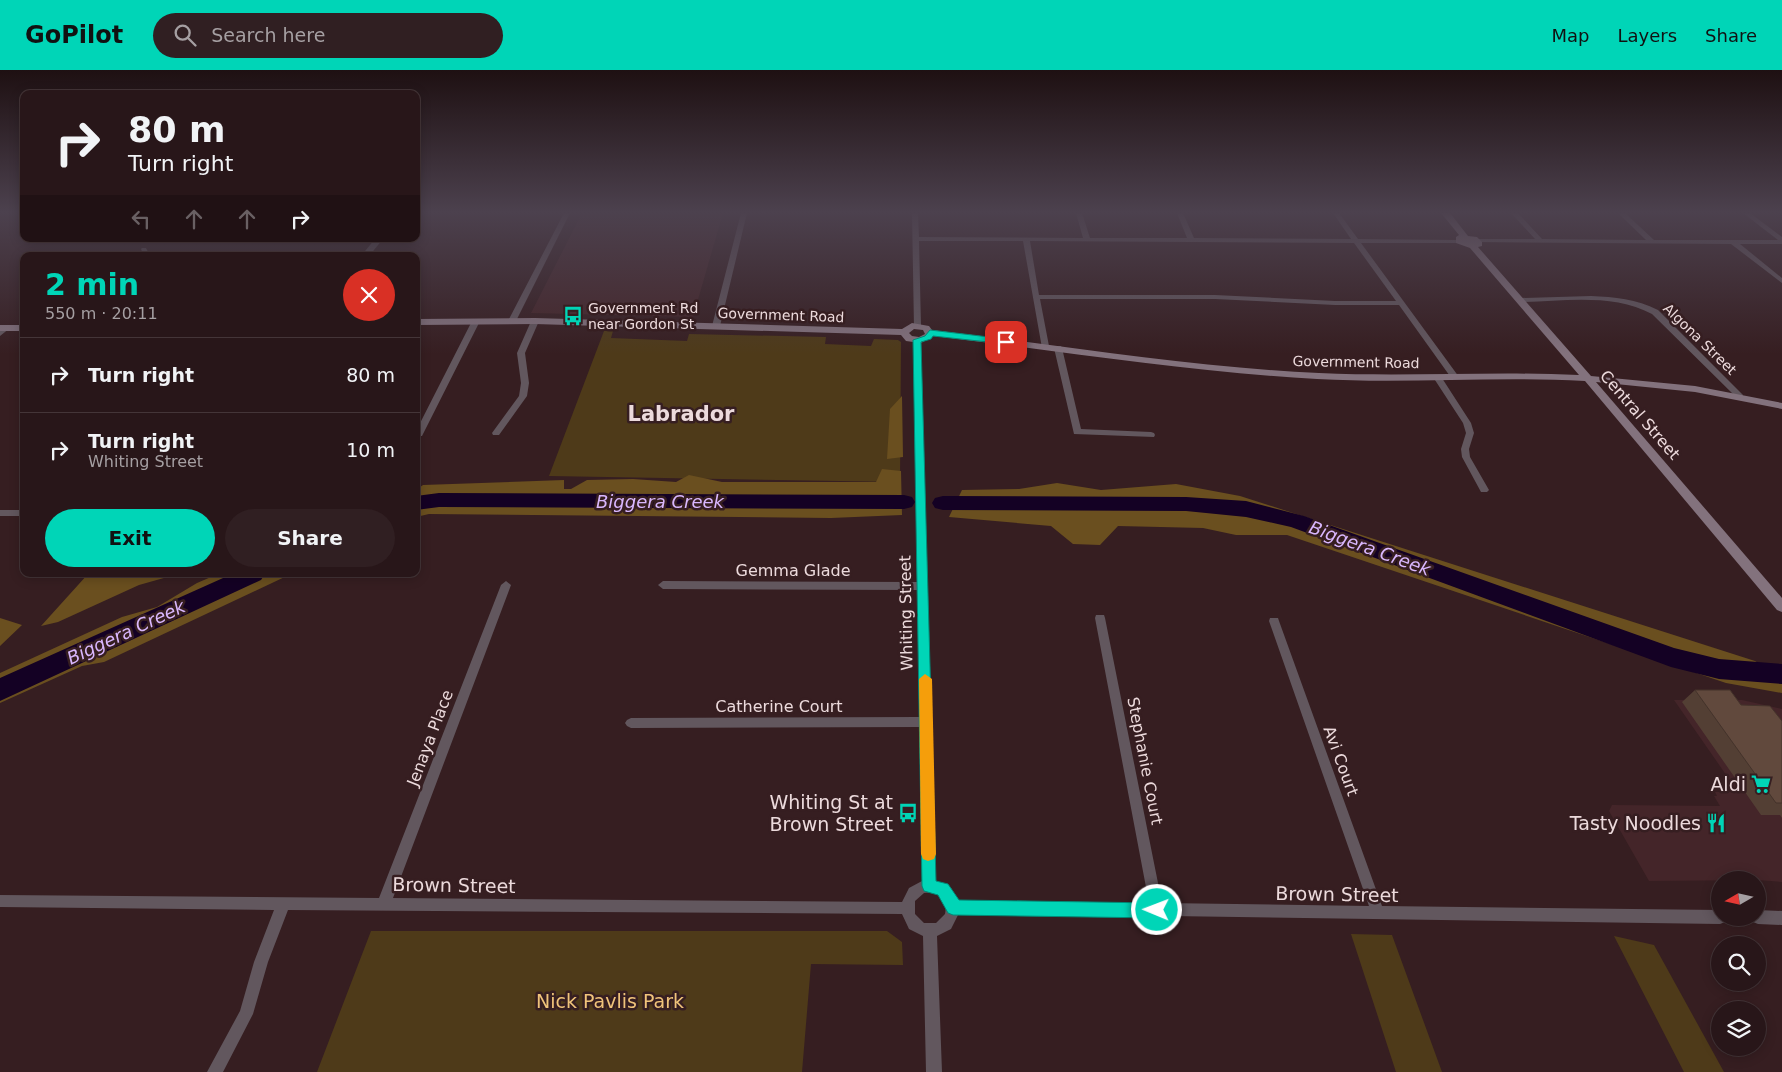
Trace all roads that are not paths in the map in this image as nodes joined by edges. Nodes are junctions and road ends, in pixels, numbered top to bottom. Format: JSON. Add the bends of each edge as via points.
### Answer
{"nodes":[{"id":1,"x":543,"y":260,"type":"edge"},
{"id":2,"x":732,"y":260,"type":"edge"},
{"id":3,"x":916,"y":260,"type":"edge"},
{"id":4,"x":1029,"y":260,"type":"edge"},
{"id":5,"x":1370,"y":260,"type":"edge"},
{"id":6,"x":1488,"y":260,"type":"edge"},
{"id":7,"x":1755,"y":260,"type":"edge"},
{"id":8,"x":1782,"y":281,"type":"edge"},
{"id":9,"x":1036,"y":297,"type":"junction"},
{"id":10,"x":1521,"y":300,"type":"junction"},
{"id":11,"x":1401,"y":303,"type":"junction"},
{"id":12,"x":476,"y":321,"type":"junction"},
{"id":13,"x":512,"y":321,"type":"junction"},
{"id":14,"x":535,"y":321,"type":"junction"},
{"id":15,"x":420,"y":322,"type":"edge"},
{"id":16,"x":716,"y":326,"type":"junction"},
{"id":17,"x":917,"y":326,"type":"junction"},
{"id":18,"x":20,"y":328,"type":"edge"},
{"id":19,"x":2,"y":330,"type":"edge"},
{"id":20,"x":904,"y":332,"type":"junction"},
{"id":21,"x":930,"y":333,"type":"junction"},
{"id":22,"x":917,"y":340,"type":"junction"},
{"id":23,"x":1045,"y":346,"type":"junction"},
{"id":24,"x":1058,"y":348,"type":"junction"},
{"id":25,"x":1437,"y":377,"type":"junction"},
{"id":26,"x":1455,"y":377,"type":"junction"},
{"id":27,"x":1588,"y":379,"type":"junction"},
{"id":28,"x":1739,"y":395,"type":"junction"},
{"id":29,"x":1782,"y":406,"type":"edge"},
{"id":30,"x":420,"y":432,"type":"edge"},
{"id":31,"x":496,"y":433,"type":"dead end"},
{"id":32,"x":1150,"y":435,"type":"dead end"},
{"id":33,"x":1484,"y":490,"type":"dead end"},
{"id":34,"x":0,"y":513,"type":"edge"},
{"id":35,"x":20,"y":513,"type":"edge"},
{"id":36,"x":506,"y":585,"type":"dead end"},
{"id":37,"x":663,"y":585,"type":"dead end"},
{"id":38,"x":923,"y":586,"type":"junction"},
{"id":39,"x":1782,"y":607,"type":"edge"},
{"id":40,"x":1100,"y":618,"type":"dead end"},
{"id":41,"x":1274,"y":621,"type":"dead end"},
{"id":42,"x":926,"y":722,"type":"junction"},
{"id":43,"x":631,"y":723,"type":"dead end"},
{"id":44,"x":929,"y":886,"type":"junction"},
{"id":45,"x":0,"y":901,"type":"edge"},
{"id":46,"x":284,"y":902,"type":"junction"},
{"id":47,"x":384,"y":903,"type":"junction"},
{"id":48,"x":953,"y":907,"type":"junction"},
{"id":49,"x":907,"y":908,"type":"junction"},
{"id":50,"x":1157,"y":910,"type":"junction"},
{"id":51,"x":1378,"y":913,"type":"junction"},
{"id":52,"x":1711,"y":917,"type":"edge"},
{"id":53,"x":1766,"y":918,"type":"edge"},
{"id":54,"x":1782,"y":918,"type":"edge"},
{"id":55,"x":930,"y":930,"type":"junction"},
{"id":56,"x":215,"y":1072,"type":"edge"},
{"id":57,"x":934,"y":1072,"type":"edge"}],
"edges":[{"from":1,"to":13,"type":"street"},
{"from":2,"to":16,"type":"street"},
{"from":3,"to":17,"type":"street"},
{"from":4,"to":9,"type":"street"},
{"from":5,"to":11,"type":"street"},
{"from":6,"to":10,"type":"main road","name":"Central Street"},
{"from":7,"to":8,"type":"street"},
{"from":9,"to":11,"type":"street","via":[[1215,297]]},
{"from":9,"to":23,"type":"street"},
{"from":10,"to":27,"type":"main road","name":"Central Street"},
{"from":10,"to":28,"type":"street","name":"Algona Street","via":[[1620,300],[1642,304],[1655,312]]},
{"from":11,"to":26,"type":"street"},
{"from":12,"to":13,"type":"main road","name":"Government Road"},
{"from":12,"to":15,"type":"main road","name":"Government Road"},
{"from":12,"to":30,"type":"street"},
{"from":13,"to":14,"type":"main road","name":"Government Road"},
{"from":14,"to":16,"type":"main road","name":"Government Road"},
{"from":14,"to":31,"type":"street","via":[[521,353],[525,383],[522,396]]},
{"from":16,"to":20,"type":"main road","name":"Government Road"},
{"from":17,"to":20,"type":"main road"},
{"from":17,"to":21,"type":"main road","via":[[926,328]]},
{"from":18,"to":19,"type":"main road"},
{"from":20,"to":22,"type":"main road","via":[[906,337]]},
{"from":21,"to":22,"type":"main road","via":[[928,337]]},
{"from":21,"to":23,"type":"main road","name":"Government Road"},
{"from":22,"to":38,"type":"street","name":"Whiting Street"},
{"from":23,"to":24,"type":"main road","name":"Government Road"},
{"from":24,"to":25,"type":"main road","name":"Government Road","via":[[1268,373]]},
{"from":24,"to":32,"type":"street","via":[[1077,432]]},
{"from":25,"to":26,"type":"main road","name":"Government Road"},
{"from":25,"to":33,"type":"street","via":[[1467,423],[1470,433],[1466,457]]},
{"from":26,"to":27,"type":"main road","name":"Government Road"},
{"from":27,"to":28,"type":"main road","name":"Government Road"},
{"from":27,"to":39,"type":"main road","name":"Central Street"},
{"from":28,"to":29,"type":"main road","name":"Government Road"},
{"from":34,"to":35,"type":"street"},
{"from":36,"to":47,"type":"street","name":"Jenaya Place"},
{"from":37,"to":38,"type":"street","name":"Gemma Glade"},
{"from":38,"to":42,"type":"street","name":"Whiting Street"},
{"from":40,"to":50,"type":"street","name":"Stephanie Court"},
{"from":41,"to":51,"type":"street","name":"Avi Court"},
{"from":42,"to":43,"type":"street","name":"Catherine Court"},
{"from":42,"to":44,"type":"street","name":"Whiting Street"},
{"from":44,"to":48,"type":"street","via":[[943,890]]},
{"from":44,"to":49,"type":"street","via":[[913,892]]},
{"from":45,"to":46,"type":"street","name":"Brown Street"},
{"from":46,"to":47,"type":"street","name":"Brown Street"},
{"from":46,"to":56,"type":"street","via":[[261,962],[246,1014]]},
{"from":47,"to":49,"type":"street","name":"Brown Street"},
{"from":48,"to":50,"type":"street","name":"Brown Street"},
{"from":48,"to":55,"type":"street","via":[[947,924]]},
{"from":49,"to":55,"type":"street","via":[[911,921]]},
{"from":50,"to":51,"type":"street","name":"Brown Street"},
{"from":51,"to":52,"type":"street","name":"Brown Street"},
{"from":53,"to":54,"type":"street"},
{"from":55,"to":57,"type":"street"}]}
